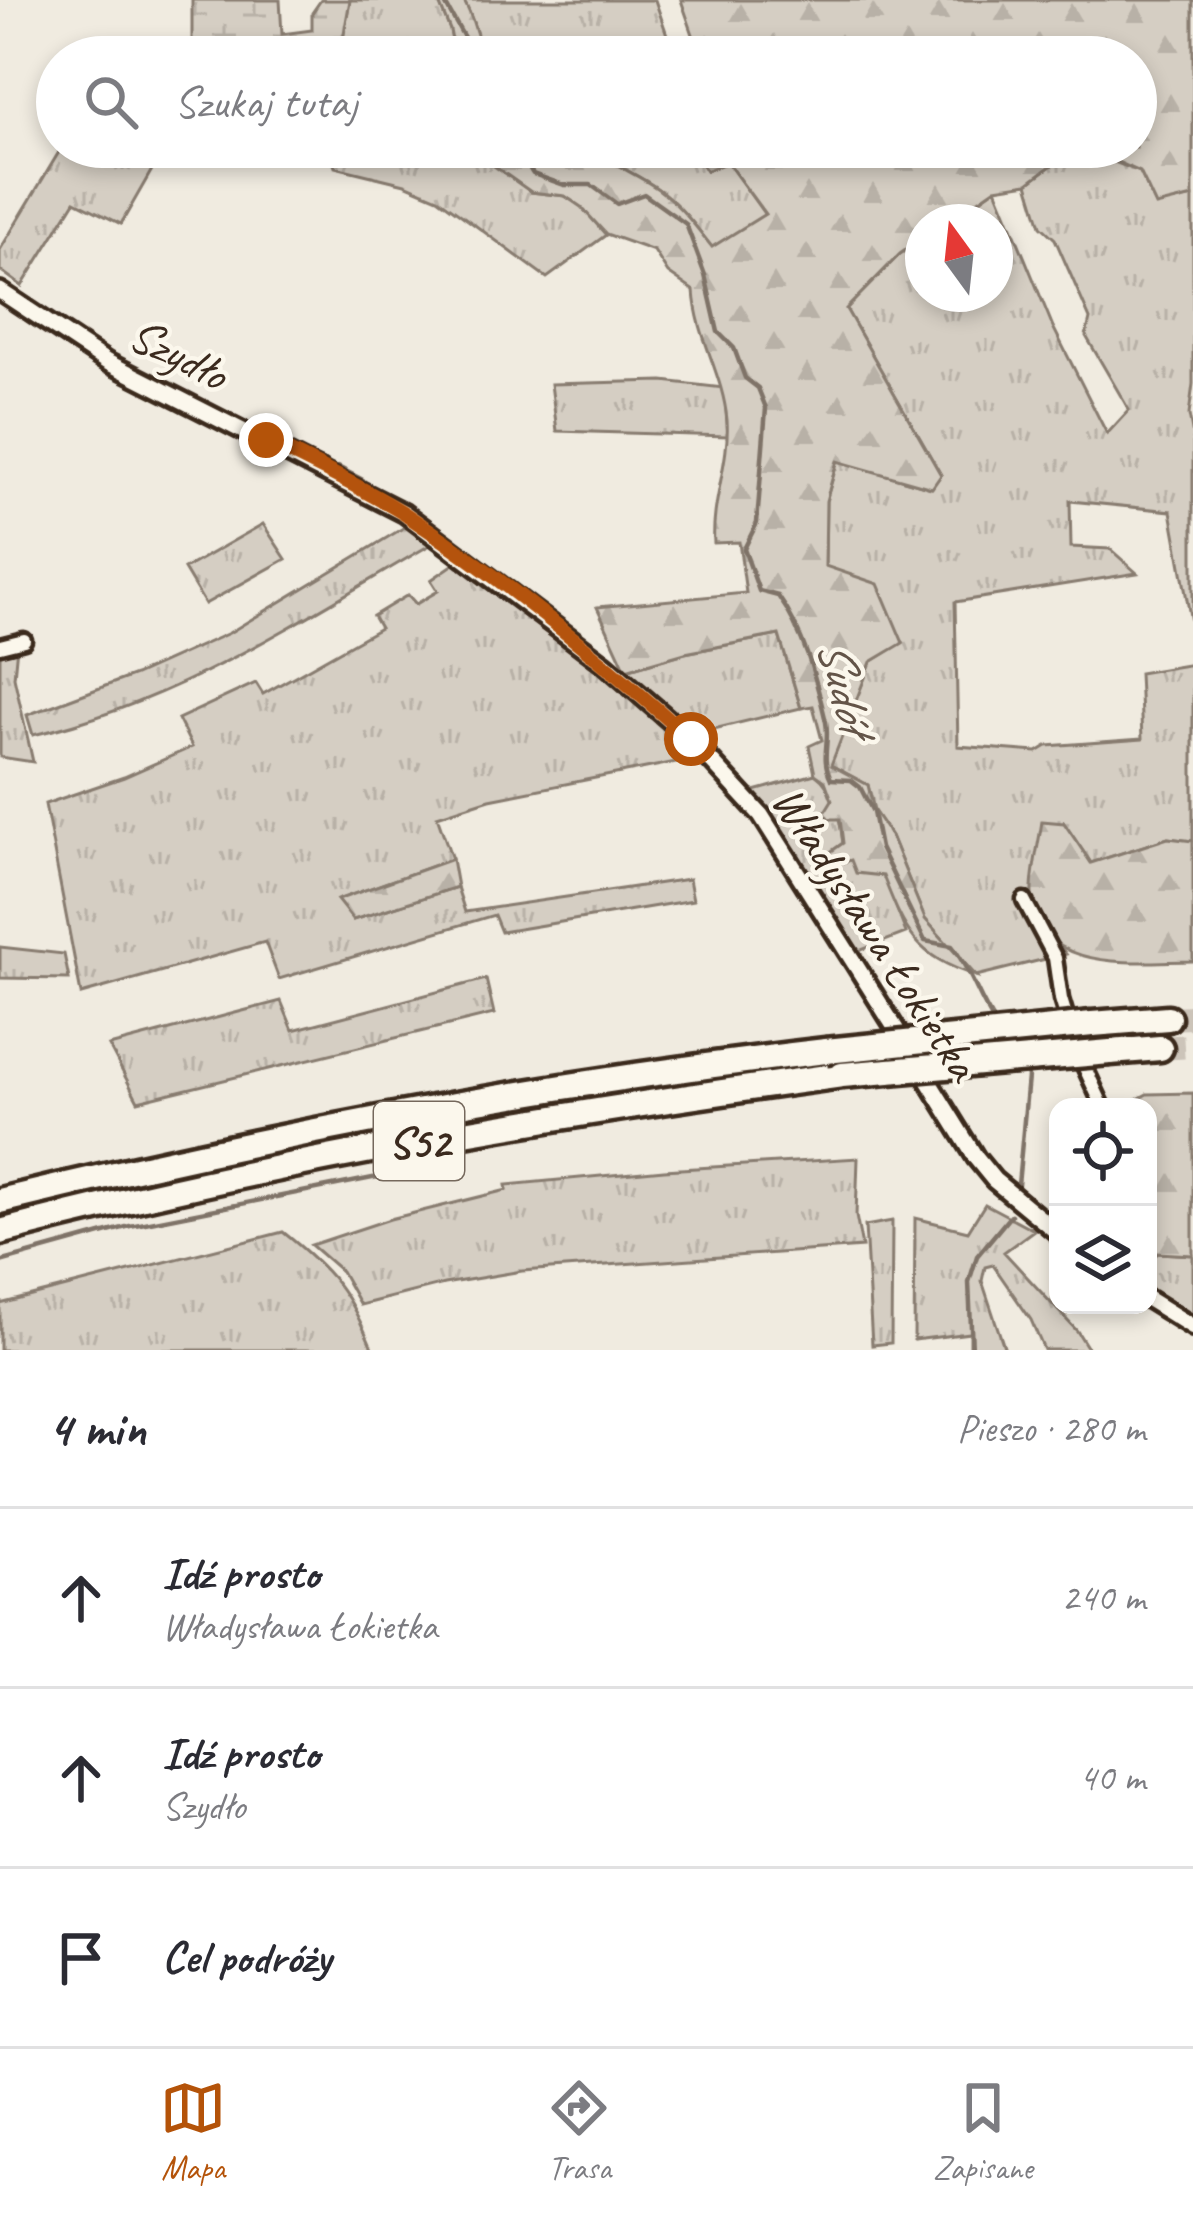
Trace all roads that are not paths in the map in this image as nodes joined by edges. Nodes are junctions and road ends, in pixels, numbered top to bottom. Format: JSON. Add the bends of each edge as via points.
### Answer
{"nodes":[{"id":1,"x":0,"y":291,"type":"edge"},
{"id":2,"x":329,"y":473,"type":"joint"},
{"id":3,"x":24,"y":640,"type":"dead end"},
{"id":4,"x":0,"y":646,"type":"edge"},
{"id":5,"x":1024,"y":900,"type":"dead end"},
{"id":6,"x":1168,"y":1018,"type":"tunnel mouth"},
{"id":7,"x":1160,"y":1048,"type":"tunnel mouth"},
{"id":8,"x":1099,"y":1098,"type":"edge"},
{"id":9,"x":0,"y":1201,"type":"edge"},
{"id":10,"x":1049,"y":1225,"type":"edge"},
{"id":11,"x":0,"y":1232,"type":"edge"},
{"id":12,"x":1157,"y":1305,"type":"edge"},
{"id":13,"x":1193,"y":1327,"type":"edge"}],
"edges":[{"from":1,"to":2,"type":"street","name":"Szydło","via":[[107,362]]},
{"from":2,"to":10,"type":"street","name":"Władysława Łokietka","via":[[404,514],[518,596],[709,757],[794,861],[976,1158]]},
{"from":3,"to":4,"type":"street"},
{"from":5,"to":8,"type":"street","via":[[1055,958],[1075,1046]]},
{"from":6,"to":9,"type":"highway","number":"S52","bridge":true,"via":[[563,1084],[231,1146]]},
{"from":7,"to":11,"type":"highway","number":"S52","bridge":true,"via":[[842,1076],[433,1138]]},
{"from":12,"to":13,"type":"street"}]}
